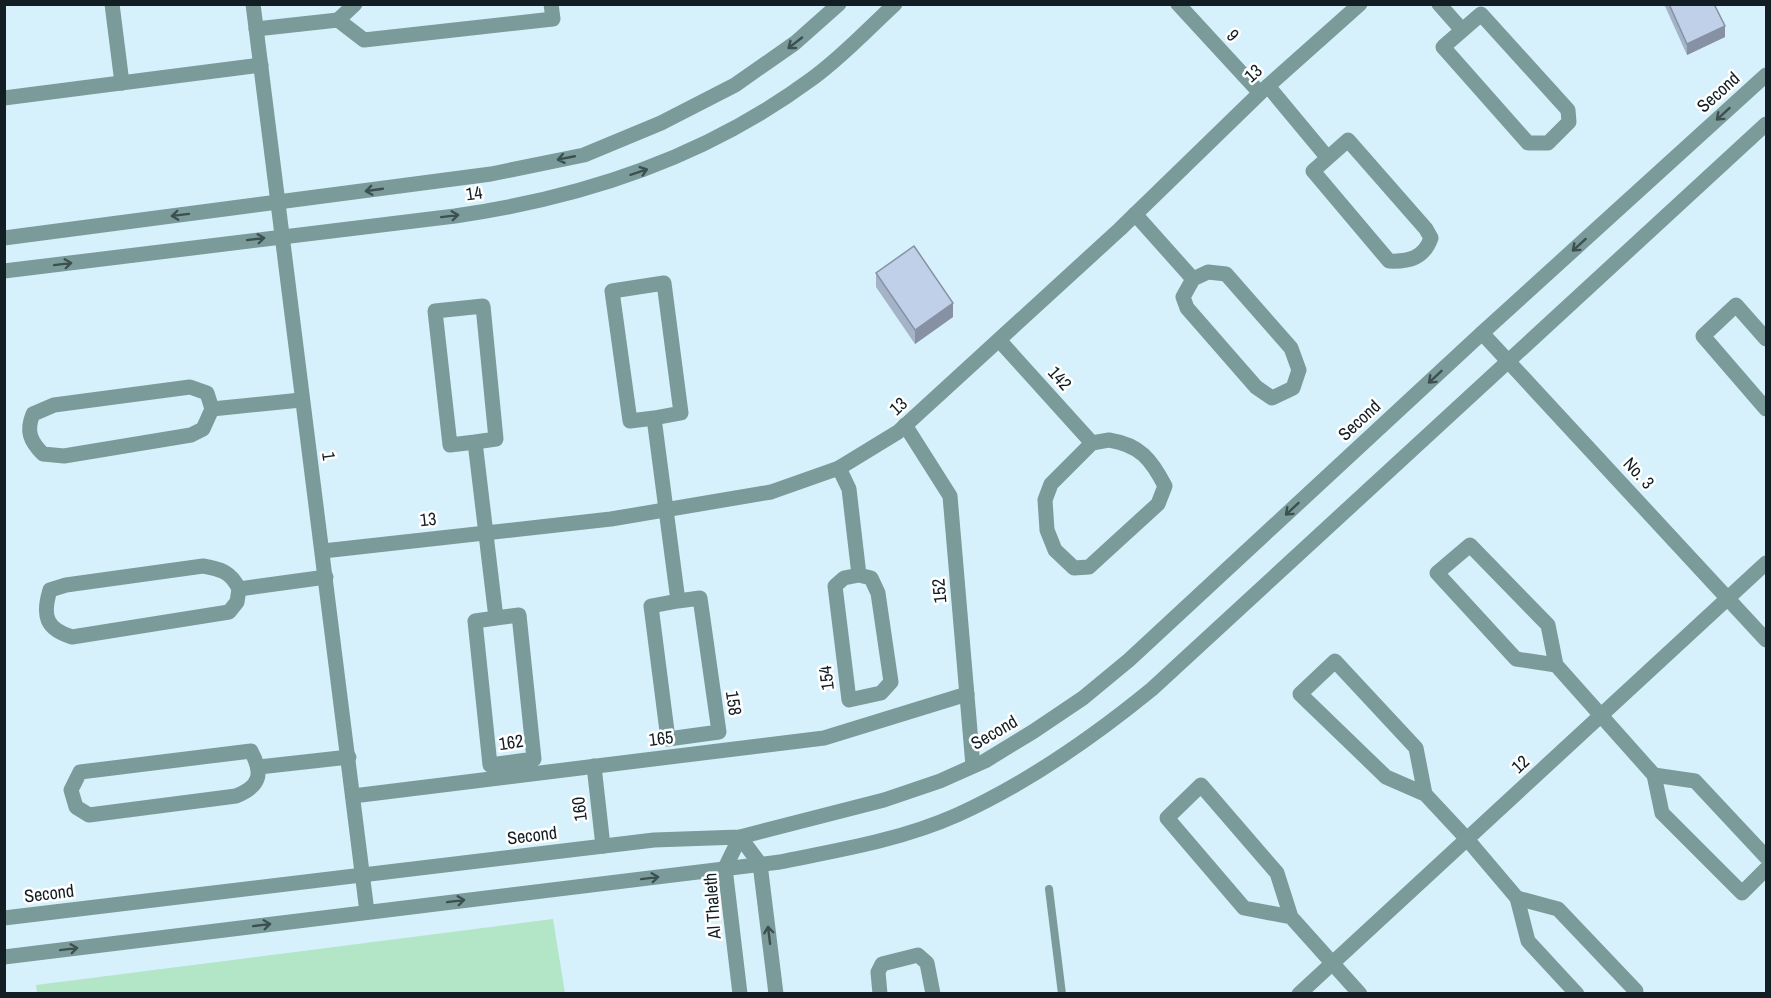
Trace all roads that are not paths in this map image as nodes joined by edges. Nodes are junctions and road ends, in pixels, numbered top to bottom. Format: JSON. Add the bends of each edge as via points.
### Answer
{"nodes":[{"id":1,"x":112,"y":4,"type":"edge"},
{"id":2,"x":254,"y":4,"type":"edge"},
{"id":3,"x":355,"y":4,"type":"edge"},
{"id":4,"x":839,"y":4,"type":"edge"},
{"id":5,"x":895,"y":4,"type":"edge"},
{"id":6,"x":1178,"y":4,"type":"edge"},
{"id":7,"x":1360,"y":4,"type":"edge"},
{"id":8,"x":1439,"y":4,"type":"edge"},
{"id":9,"x":552,"y":12,"type":"edge"},
{"id":10,"x":338,"y":20,"type":"junction"},
{"id":11,"x":256,"y":29,"type":"junction"},
{"id":12,"x":1462,"y":30,"type":"junction"},
{"id":13,"x":261,"y":65,"type":"junction"},
{"id":14,"x":1767,"y":75,"type":"edge"},
{"id":15,"x":122,"y":83,"type":"junction"},
{"id":16,"x":1264,"y":90,"type":"junction"},
{"id":17,"x":4,"y":98,"type":"edge"},
{"id":18,"x":1767,"y":124,"type":"edge"},
{"id":19,"x":1327,"y":157,"type":"junction"},
{"id":20,"x":278,"y":202,"type":"junction"},
{"id":21,"x":1135,"y":214,"type":"junction"},
{"id":22,"x":282,"y":236,"type":"junction"},
{"id":23,"x":4,"y":238,"type":"edge"},
{"id":24,"x":4,"y":271,"type":"edge"},
{"id":25,"x":1193,"y":279,"type":"junction"},
{"id":26,"x":1482,"y":333,"type":"junction"},
{"id":27,"x":1767,"y":339,"type":"edge"},
{"id":28,"x":999,"y":340,"type":"junction"},
{"id":29,"x":1508,"y":360,"type":"junction"},
{"id":30,"x":301,"y":400,"type":"junction"},
{"id":31,"x":212,"y":409,"type":"junction"},
{"id":32,"x":1767,"y":409,"type":"edge"},
{"id":33,"x":654,"y":418,"type":"junction"},
{"id":34,"x":905,"y":425,"type":"junction"},
{"id":35,"x":475,"y":442,"type":"junction"},
{"id":36,"x":1092,"y":443,"type":"junction"},
{"id":37,"x":840,"y":468,"type":"junction"},
{"id":38,"x":667,"y":510,"type":"junction"},
{"id":39,"x":486,"y":532,"type":"junction"},
{"id":40,"x":323,"y":550,"type":"junction"},
{"id":41,"x":1767,"y":563,"type":"edge"},
{"id":42,"x":859,"y":575,"type":"junction"},
{"id":43,"x":326,"y":577,"type":"junction"},
{"id":44,"x":239,"y":589,"type":"junction"},
{"id":45,"x":1728,"y":598,"type":"junction"},
{"id":46,"x":678,"y":601,"type":"junction"},
{"id":47,"x":496,"y":618,"type":"junction"},
{"id":48,"x":1767,"y":640,"type":"edge"},
{"id":49,"x":1556,"y":665,"type":"junction"},
{"id":50,"x":967,"y":694,"type":"junction"},
{"id":51,"x":1601,"y":715,"type":"junction"},
{"id":52,"x":349,"y":757,"type":"junction"},
{"id":53,"x":594,"y":766,"type":"junction"},
{"id":54,"x":973,"y":766,"type":"junction"},
{"id":55,"x":259,"y":767,"type":"junction"},
{"id":56,"x":1654,"y":775,"type":"junction"},
{"id":57,"x":1425,"y":794,"type":"junction"},
{"id":58,"x":353,"y":796,"type":"junction"},
{"id":59,"x":741,"y":837,"type":"junction"},
{"id":60,"x":1467,"y":839,"type":"junction"},
{"id":61,"x":603,"y":846,"type":"junction"},
{"id":62,"x":1767,"y":857,"type":"edge"},
{"id":63,"x":760,"y":864,"type":"junction"},
{"id":64,"x":725,"y":868,"type":"junction"},
{"id":65,"x":1767,"y":869,"type":"edge"},
{"id":66,"x":363,"y":875,"type":"junction"},
{"id":67,"x":1049,"y":889,"type":"dead end"},
{"id":68,"x":1517,"y":898,"type":"junction"},
{"id":69,"x":367,"y":912,"type":"junction"},
{"id":70,"x":1291,"y":917,"type":"junction"},
{"id":71,"x":4,"y":918,"type":"edge"},
{"id":72,"x":8,"y":956,"type":"edge"},
{"id":73,"x":1332,"y":963,"type":"junction"},
{"id":74,"x":740,"y":993,"type":"edge"},
{"id":75,"x":776,"y":993,"type":"edge"},
{"id":76,"x":880,"y":993,"type":"edge"},
{"id":77,"x":933,"y":993,"type":"edge"},
{"id":78,"x":1062,"y":993,"type":"edge"},
{"id":79,"x":1299,"y":993,"type":"edge"},
{"id":80,"x":1359,"y":993,"type":"edge"},
{"id":81,"x":1577,"y":993,"type":"edge"},
{"id":82,"x":1633,"y":993,"type":"edge"}],
"edges":[{"from":1,"to":15,"type":"street"},
{"from":2,"to":11,"type":"street","name":"1"},
{"from":3,"to":10,"type":"street"},
{"from":4,"to":20,"type":"street","name":"14","one_way":true,"via":[[795,43],[735,85],[661,123],[584,155],[491,174]]},
{"from":22,"to":5,"type":"street","name":"14","one_way":true,"via":[[513,207],[575,193],[652,168],[736,126],[814,78]]},
{"from":6,"to":16,"type":"street","name":"9"},
{"from":7,"to":16,"type":"street","name":"13"},
{"from":8,"to":12,"type":"street"},
{"from":9,"to":10,"type":"street","via":[[364,40]]},
{"from":10,"to":11,"type":"street"},
{"from":11,"to":13,"type":"street","name":"1"},
{"from":12,"to":12,"type":"street","via":[[1443,47],[1528,143],[1548,144],[1569,122],[1568,110],[1481,14]]},
{"from":13,"to":15,"type":"street"},
{"from":13,"to":20,"type":"street","name":"1"},
{"from":14,"to":26,"type":"street","name":"Second","one_way":true},
{"from":15,"to":17,"type":"street"},
{"from":16,"to":19,"type":"street","name":"9"},
{"from":16,"to":21,"type":"street","name":"13"},
{"from":18,"to":29,"type":"street"},
{"from":19,"to":19,"type":"street","via":[[1313,171],[1389,261],[1418,257],[1428,248],[1431,238],[1426,229],[1348,140]]},
{"from":20,"to":22,"type":"street","name":"1"},
{"from":20,"to":23,"type":"street","name":"14","one_way":true},
{"from":21,"to":25,"type":"street"},
{"from":21,"to":28,"type":"street","name":"13"},
{"from":24,"to":22,"type":"street","name":"14","one_way":true},
{"from":22,"to":30,"type":"street","name":"1"},
{"from":25,"to":25,"type":"street","via":[[1208,272],[1226,274],[1290,348],[1299,370],[1293,388],[1272,398],[1256,387],[1186,308],[1183,297]]},
{"from":26,"to":29,"type":"street","name":"No. 3"},
{"from":26,"to":54,"type":"street","name":"Second","one_way":true,"via":[[1129,660],[1083,698]]},
{"from":27,"to":32,"type":"street","via":[[1736,305],[1703,336]]},
{"from":28,"to":34,"type":"street","name":"13"},
{"from":28,"to":36,"type":"street","name":"142"},
{"from":29,"to":45,"type":"street","name":"No. 3"},
{"from":29,"to":63,"type":"street","via":[[1104,729],[1054,762],[955,816],[896,837]]},
{"from":30,"to":31,"type":"street"},
{"from":30,"to":40,"type":"street","name":"1"},
{"from":31,"to":31,"type":"street","via":[[203,429],[191,435],[64,456],[43,454],[32,443],[28,427],[33,414],[54,405],[190,387],[207,393]]},
{"from":33,"to":33,"type":"street","via":[[681,413],[664,283],[612,291],[630,421]]},
{"from":33,"to":38,"type":"street"},
{"from":34,"to":37,"type":"street","name":"13"},
{"from":34,"to":50,"type":"street","name":"152","via":[[950,496]]},
{"from":35,"to":35,"type":"street","via":[[496,439],[483,306],[435,311],[450,445]]},
{"from":35,"to":39,"type":"street"},
{"from":36,"to":36,"type":"street","via":[[1130,443],[1155,466],[1165,486],[1158,504],[1089,567],[1074,568],[1055,550],[1047,530],[1045,500],[1051,484]]},
{"from":37,"to":38,"type":"street","name":"13","via":[[771,492]]},
{"from":37,"to":42,"type":"street","via":[[849,489]]},
{"from":38,"to":39,"type":"street","name":"13"},
{"from":38,"to":46,"type":"street"},
{"from":39,"to":40,"type":"street","name":"13"},
{"from":39,"to":47,"type":"street"},
{"from":40,"to":43,"type":"street","name":"1"},
{"from":41,"to":45,"type":"street","name":"12"},
{"from":42,"to":42,"type":"street","name":"154","via":[[835,585],[849,700],[881,693],[891,682],[878,593],[872,578]]},
{"from":43,"to":44,"type":"street"},
{"from":43,"to":52,"type":"street","name":"1"},
{"from":44,"to":44,"type":"street","via":[[237,602],[229,612],[72,637],[56,632],[45,605],[50,590],[66,585],[203,566],[222,569],[234,577]]},
{"from":45,"to":48,"type":"street","name":"No. 3"},
{"from":45,"to":51,"type":"street","name":"12"},
{"from":46,"to":46,"type":"street","name":"158","via":[[651,606],[668,739],[719,732],[700,598]]},
{"from":47,"to":47,"type":"street","name":"162","via":[[475,621],[490,765],[534,759],[519,615]]},
{"from":49,"to":49,"type":"street","via":[[1516,658],[1437,573],[1470,545],[1548,625]]},
{"from":49,"to":51,"type":"street"},
{"from":50,"to":53,"type":"street","name":"165","via":[[824,738]]},
{"from":50,"to":54,"type":"street","name":"152"},
{"from":51,"to":56,"type":"street"},
{"from":51,"to":60,"type":"street","name":"12"},
{"from":52,"to":55,"type":"street"},
{"from":52,"to":58,"type":"street","name":"1"},
{"from":53,"to":58,"type":"street","name":"165"},
{"from":53,"to":61,"type":"street","name":"160"},
{"from":54,"to":59,"type":"street","name":"Second","via":[[884,801]]},
{"from":55,"to":55,"type":"street","via":[[251,790],[237,796],[89,815],[76,807],[71,790],[80,772],[101,768],[251,751]]},
{"from":56,"to":62,"type":"street","via":[[1695,781]]},
{"from":56,"to":65,"type":"street","via":[[1662,813],[1742,893]]},
{"from":57,"to":57,"type":"street","via":[[1386,777],[1300,694],[1335,661],[1416,748]]},
{"from":57,"to":60,"type":"street"},
{"from":58,"to":66,"type":"street","name":"1"},
{"from":59,"to":61,"type":"street","name":"Second"},
{"from":59,"to":63,"type":"street"},
{"from":59,"to":64,"type":"street","name":"Al Thaleth"},
{"from":60,"to":68,"type":"street"},
{"from":60,"to":73,"type":"street","name":"12"},
{"from":61,"to":66,"type":"street","name":"Second"},
{"from":63,"to":64,"type":"street"},
{"from":75,"to":63,"type":"street","one_way":true},
{"from":69,"to":64,"type":"street","one_way":true},
{"from":64,"to":74,"type":"street","name":"Al Thaleth"},
{"from":66,"to":69,"type":"street","name":"1"},
{"from":66,"to":71,"type":"street","name":"Second"},
{"from":67,"to":78,"type":"lane"},
{"from":68,"to":81,"type":"street","via":[[1528,941]]},
{"from":68,"to":82,"type":"street","via":[[1558,909],[1636,991]]},
{"from":72,"to":69,"type":"street","one_way":true},
{"from":70,"to":70,"type":"street","via":[[1244,908],[1167,818],[1201,785],[1277,873]]},
{"from":70,"to":73,"type":"street"},
{"from":73,"to":79,"type":"street","name":"12"},
{"from":73,"to":80,"type":"street"},
{"from":76,"to":77,"type":"street","via":[[878,972],[882,964],[918,955],[927,963]]}]}
